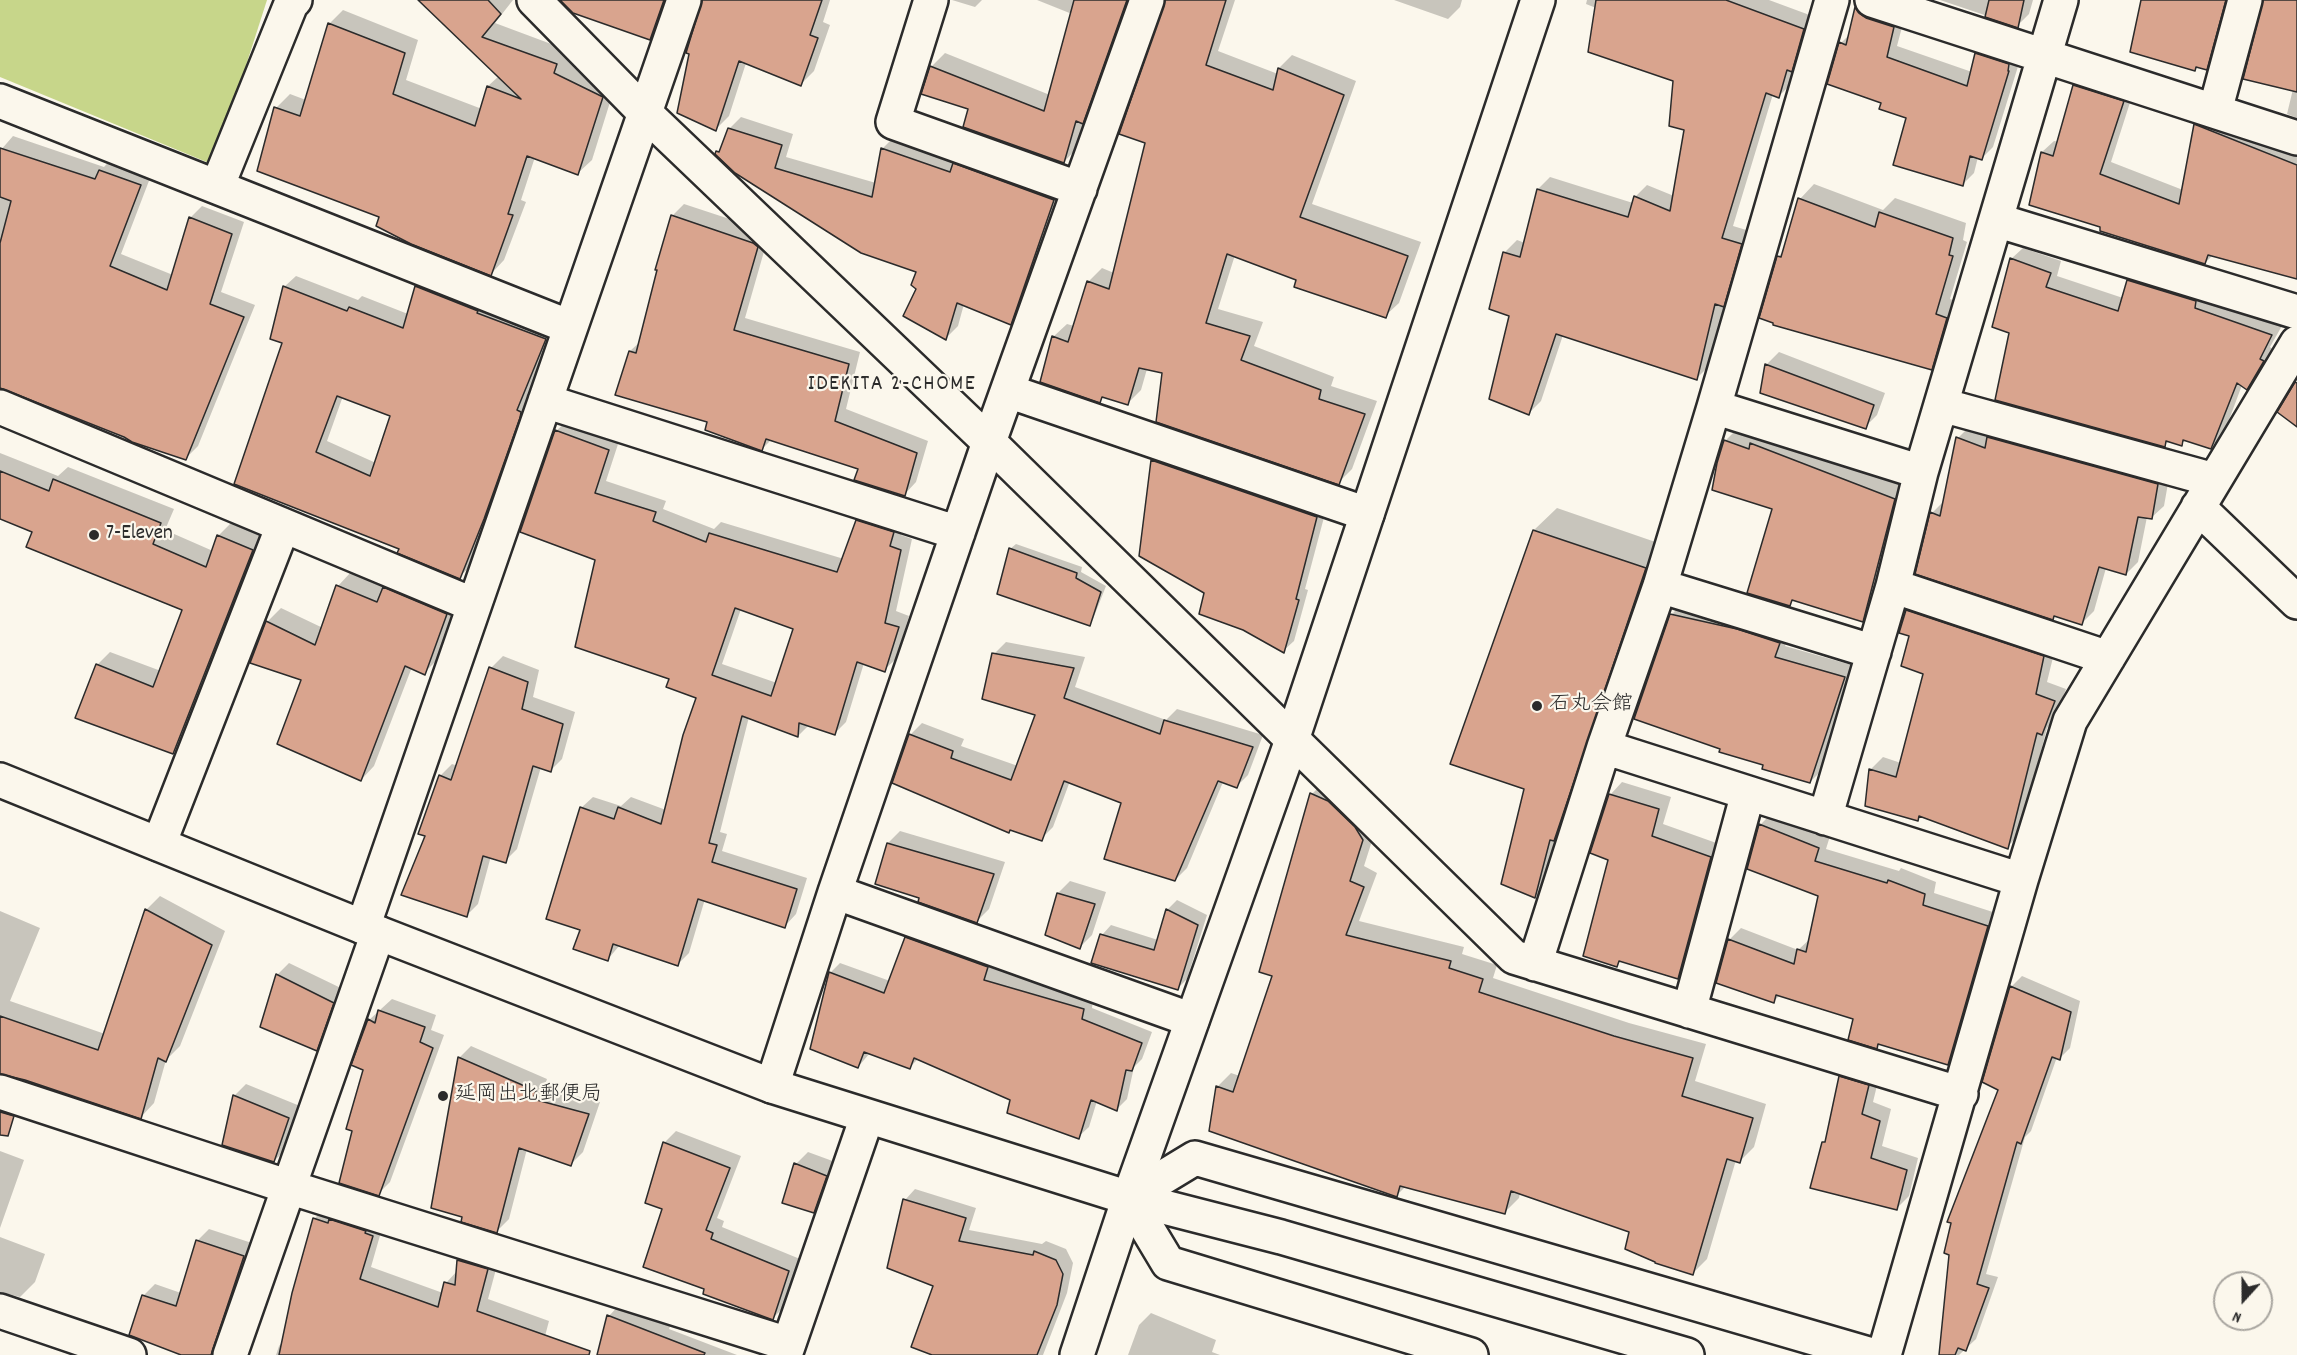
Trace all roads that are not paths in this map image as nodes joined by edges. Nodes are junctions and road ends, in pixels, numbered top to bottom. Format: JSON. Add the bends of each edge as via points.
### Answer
{"nodes":[{"id":1,"x":295,"y":0,"type":"edge"},
{"id":2,"x":534,"y":0,"type":"edge"},
{"id":3,"x":684,"y":0,"type":"edge"},
{"id":4,"x":931,"y":0,"type":"edge"},
{"id":5,"x":1148,"y":0,"type":"edge"},
{"id":6,"x":1538,"y":0,"type":"edge"},
{"id":7,"x":1832,"y":0,"type":"edge"},
{"id":8,"x":1872,"y":0,"type":"edge"},
{"id":9,"x":2061,"y":0,"type":"edge"},
{"id":10,"x":2245,"y":0,"type":"edge"},
{"id":11,"x":2046,"y":56,"type":"junction"},
{"id":12,"x":0,"y":101,"type":"edge"},
{"id":13,"x":2214,"y":111,"type":"junction"},
{"id":14,"x":644,"y":112,"type":"junction"},
{"id":15,"x":2297,"y":138,"type":"edge"},
{"id":16,"x":217,"y":187,"type":"junction"},
{"id":17,"x":1080,"y":189,"type":"junction"},
{"id":18,"x":1996,"y":220,"type":"junction"},
{"id":19,"x":2297,"y":312,"type":"edge"},
{"id":20,"x":570,"y":327,"type":"junction"},
{"id":21,"x":2297,"y":343,"type":"edge"},
{"id":22,"x":1008,"y":391,"type":"junction"},
{"id":23,"x":545,"y":401,"type":"junction"},
{"id":24,"x":1942,"y":405,"type":"junction"},
{"id":25,"x":0,"y":407,"type":"edge"},
{"id":26,"x":1714,"y":407,"type":"junction"},
{"id":27,"x":989,"y":442,"type":"junction"},
{"id":28,"x":1921,"y":472,"type":"junction"},
{"id":29,"x":2206,"y":493,"type":"junction"},
{"id":30,"x":1367,"y":514,"type":"junction"},
{"id":31,"x":283,"y":526,"type":"junction"},
{"id":32,"x":958,"y":533,"type":"junction"},
{"id":33,"x":1660,"y":586,"type":"junction"},
{"id":34,"x":1893,"y":586,"type":"junction"},
{"id":35,"x":2297,"y":602,"type":"edge"},
{"id":36,"x":474,"y":605,"type":"junction"},
{"id":37,"x":1874,"y":652,"type":"junction"},
{"id":38,"x":2108,"y":658,"type":"junction"},
{"id":39,"x":1292,"y":740,"type":"junction"},
{"id":40,"x":1604,"y":747,"type":"junction"},
{"id":41,"x":0,"y":780,"type":"edge"},
{"id":42,"x":1748,"y":794,"type":"junction"},
{"id":43,"x":1825,"y":818,"type":"junction"},
{"id":44,"x":159,"y":844,"type":"junction"},
{"id":45,"x":2021,"y":880,"type":"junction"},
{"id":46,"x":836,"y":892,"type":"junction"},
{"id":47,"x":370,"y":930,"type":"junction"},
{"id":48,"x":1535,"y":964,"type":"junction"},
{"id":49,"x":1689,"y":1011,"type":"junction"},
{"id":50,"x":1192,"y":1020,"type":"junction"},
{"id":51,"x":772,"y":1086,"type":"junction"},
{"id":52,"x":0,"y":1092,"type":"edge"},
{"id":53,"x":1961,"y":1094,"type":"junction"},
{"id":54,"x":867,"y":1118,"type":"junction"},
{"id":55,"x":289,"y":1187,"type":"junction"},
{"id":56,"x":1129,"y":1198,"type":"junction"},
{"id":57,"x":0,"y":1311,"type":"edge"},
{"id":58,"x":1382,"y":1343,"type":"edge"},
{"id":59,"x":786,"y":1350,"type":"edge"},
{"id":60,"x":129,"y":1355,"type":"edge"},
{"id":61,"x":230,"y":1355,"type":"edge"},
{"id":62,"x":1077,"y":1355,"type":"edge"},
{"id":63,"x":1471,"y":1355,"type":"edge"},
{"id":64,"x":1687,"y":1355,"type":"edge"},
{"id":65,"x":1872,"y":1355,"type":"edge"},
{"id":66,"x":1884,"y":1355,"type":"edge"}],
"edges":[{"from":1,"to":16,"type":"street"},
{"from":2,"to":14,"type":"street"},
{"from":3,"to":14,"type":"street"},
{"from":4,"to":17,"type":"street","via":[[893,122]]},
{"from":5,"to":17,"type":"street"},
{"from":6,"to":30,"type":"street"},
{"from":7,"to":26,"type":"street"},
{"from":8,"to":11,"type":"street"},
{"from":9,"to":11,"type":"street"},
{"from":10,"to":13,"type":"street"},
{"from":11,"to":13,"type":"street"},
{"from":11,"to":18,"type":"street"},
{"from":12,"to":16,"type":"street"},
{"from":13,"to":15,"type":"street"},
{"from":14,"to":20,"type":"street"},
{"from":14,"to":27,"type":"street"},
{"from":16,"to":20,"type":"street"},
{"from":17,"to":22,"type":"street"},
{"from":18,"to":19,"type":"street"},
{"from":18,"to":24,"type":"street"},
{"from":20,"to":23,"type":"street"},
{"from":21,"to":29,"type":"street"},
{"from":22,"to":27,"type":"street"},
{"from":22,"to":30,"type":"street"},
{"from":23,"to":32,"type":"street"},
{"from":23,"to":36,"type":"street"},
{"from":24,"to":28,"type":"street"},
{"from":24,"to":29,"type":"street"},
{"from":25,"to":31,"type":"street"},
{"from":26,"to":28,"type":"street"},
{"from":26,"to":33,"type":"street"},
{"from":27,"to":32,"type":"street"},
{"from":27,"to":39,"type":"street"},
{"from":28,"to":34,"type":"street"},
{"from":29,"to":35,"type":"street"},
{"from":29,"to":38,"type":"street"},
{"from":30,"to":39,"type":"street"},
{"from":31,"to":36,"type":"street"},
{"from":31,"to":44,"type":"street"},
{"from":32,"to":46,"type":"street"},
{"from":33,"to":37,"type":"street"},
{"from":33,"to":40,"type":"street"},
{"from":34,"to":37,"type":"street"},
{"from":34,"to":38,"type":"street"},
{"from":36,"to":47,"type":"street"},
{"from":37,"to":43,"type":"street"},
{"from":38,"to":45,"type":"street","via":[[2070,721]]},
{"from":39,"to":48,"type":"street","via":[[1514,957]]},
{"from":39,"to":50,"type":"street"},
{"from":40,"to":42,"type":"street"},
{"from":40,"to":48,"type":"street"},
{"from":41,"to":44,"type":"street"},
{"from":42,"to":43,"type":"street"},
{"from":42,"to":49,"type":"street"},
{"from":43,"to":45,"type":"street"},
{"from":44,"to":47,"type":"street"},
{"from":45,"to":53,"type":"street"},
{"from":46,"to":50,"type":"street"},
{"from":46,"to":51,"type":"street"},
{"from":47,"to":51,"type":"street"},
{"from":47,"to":55,"type":"street"},
{"from":48,"to":49,"type":"street"},
{"from":49,"to":53,"type":"street"},
{"from":50,"to":56,"type":"street"},
{"from":51,"to":54,"type":"street"},
{"from":52,"to":55,"type":"street"},
{"from":53,"to":66,"type":"street"},
{"from":54,"to":56,"type":"street"},
{"from":54,"to":59,"type":"street"},
{"from":55,"to":59,"type":"street"},
{"from":55,"to":61,"type":"street"},
{"from":56,"to":58,"type":"street","via":[[1168,1263]]},
{"from":56,"to":62,"type":"street"},
{"from":56,"to":64,"type":"street","via":[[1281,1237]]},
{"from":56,"to":65,"type":"street","via":[[1195,1158]]},
{"from":57,"to":60,"type":"street"},
{"from":58,"to":63,"type":"street"}]}
